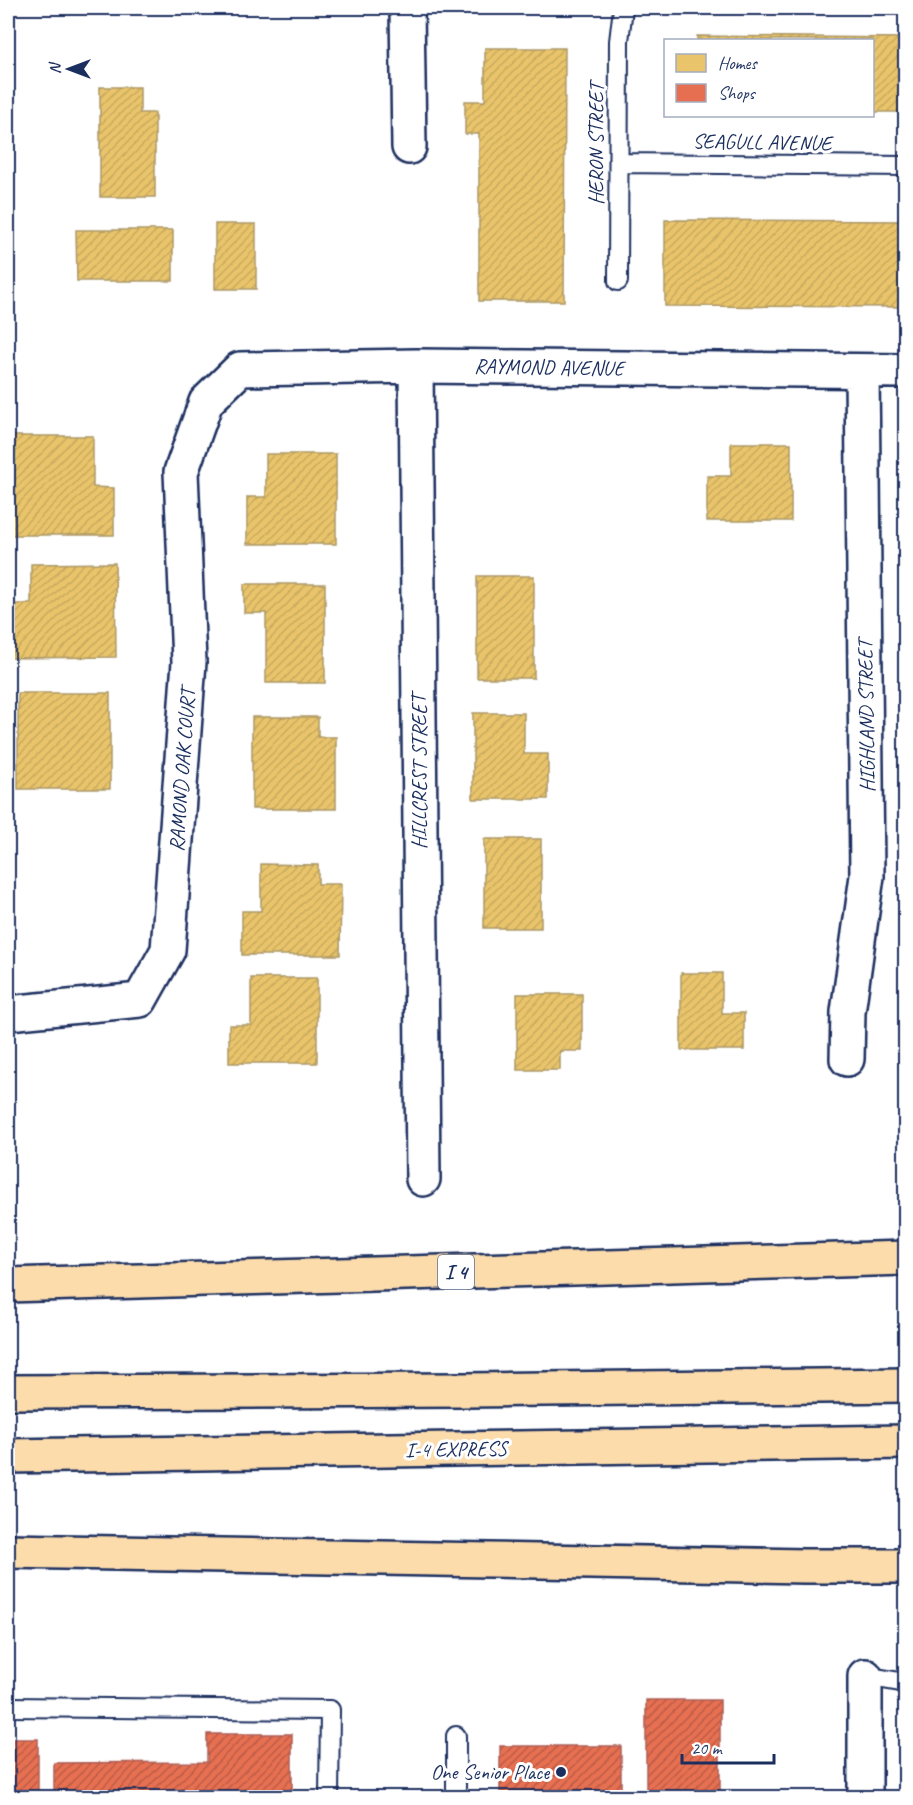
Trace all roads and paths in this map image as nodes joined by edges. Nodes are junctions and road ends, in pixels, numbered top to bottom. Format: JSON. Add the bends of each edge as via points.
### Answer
{"nodes":[{"id":1,"x":407,"y":8,"type":"edge"},
{"id":2,"x":623,"y":8,"type":"edge"},
{"id":3,"x":409,"y":147,"type":"dead end"},
{"id":4,"x":619,"y":163,"type":"junction"},
{"id":5,"x":906,"y":166,"type":"edge"},
{"id":6,"x":618,"y":281,"type":"dead end"},
{"id":7,"x":416,"y":366,"type":"junction"},
{"id":8,"x":862,"y":370,"type":"junction"},
{"id":9,"x":906,"y":371,"type":"edge"},
{"id":10,"x":206,"y":402,"type":"joint"},
{"id":11,"x":8,"y":1013,"type":"edge"},
{"id":12,"x":847,"y":1059,"type":"dead end"},
{"id":13,"x":423,"y":1179,"type":"dead end"},
{"id":14,"x":906,"y":1258,"type":"edge"},
{"id":15,"x":8,"y":1285,"type":"edge"},
{"id":16,"x":906,"y":1384,"type":"edge"},
{"id":17,"x":8,"y":1392,"type":"edge"},
{"id":18,"x":906,"y":1442,"type":"edge"},
{"id":19,"x":8,"y":1456,"type":"edge"},
{"id":20,"x":8,"y":1551,"type":"edge"},
{"id":21,"x":906,"y":1566,"type":"edge"},
{"id":22,"x":865,"y":1676,"type":"joint"},
{"id":23,"x":906,"y":1683,"type":"edge"},
{"id":24,"x":8,"y":1707,"type":"edge"},
{"id":25,"x":456,"y":1736,"type":"dead end"},
{"id":26,"x":329,"y":1797,"type":"edge"},
{"id":27,"x":456,"y":1797,"type":"edge"},
{"id":28,"x":865,"y":1797,"type":"edge"}],
"edges":[{"from":1,"to":3,"type":"street"},
{"from":2,"to":4,"type":"lane","name":"HERON STREET","via":[[619,41]]},
{"from":4,"to":5,"type":"lane","name":"SEAGULL AVENUE"},
{"from":4,"to":6,"type":"lane","name":"HERON STREET"},
{"from":7,"to":8,"type":"street","name":"RAYMOND AVENUE"},
{"from":7,"to":10,"type":"street","name":"RAYMOND AVENUE","via":[[240,369]]},
{"from":7,"to":13,"type":"street","name":"HILLCREST STREET"},
{"from":8,"to":9,"type":"street","name":"RAYMOND AVENUE"},
{"from":8,"to":12,"type":"street","name":"HIGHLAND STREET","via":[[867,876],[848,1012]]},
{"from":10,"to":11,"type":"street","name":"RAMOND OAK COURT","via":[[181,472],[189,662],[168,950],[140,1000]]},
{"from":14,"to":15,"type":"highway","number":"I 4"},
{"from":16,"to":17,"type":"highway"},
{"from":18,"to":19,"type":"highway","name":"I-4 EXPRESS"},
{"from":20,"to":21,"type":"highway"},
{"from":22,"to":23,"type":"lane"},
{"from":22,"to":28,"type":"street"},
{"from":24,"to":26,"type":"lane","via":[[330,1710]]},
{"from":25,"to":27,"type":"lane"}]}
